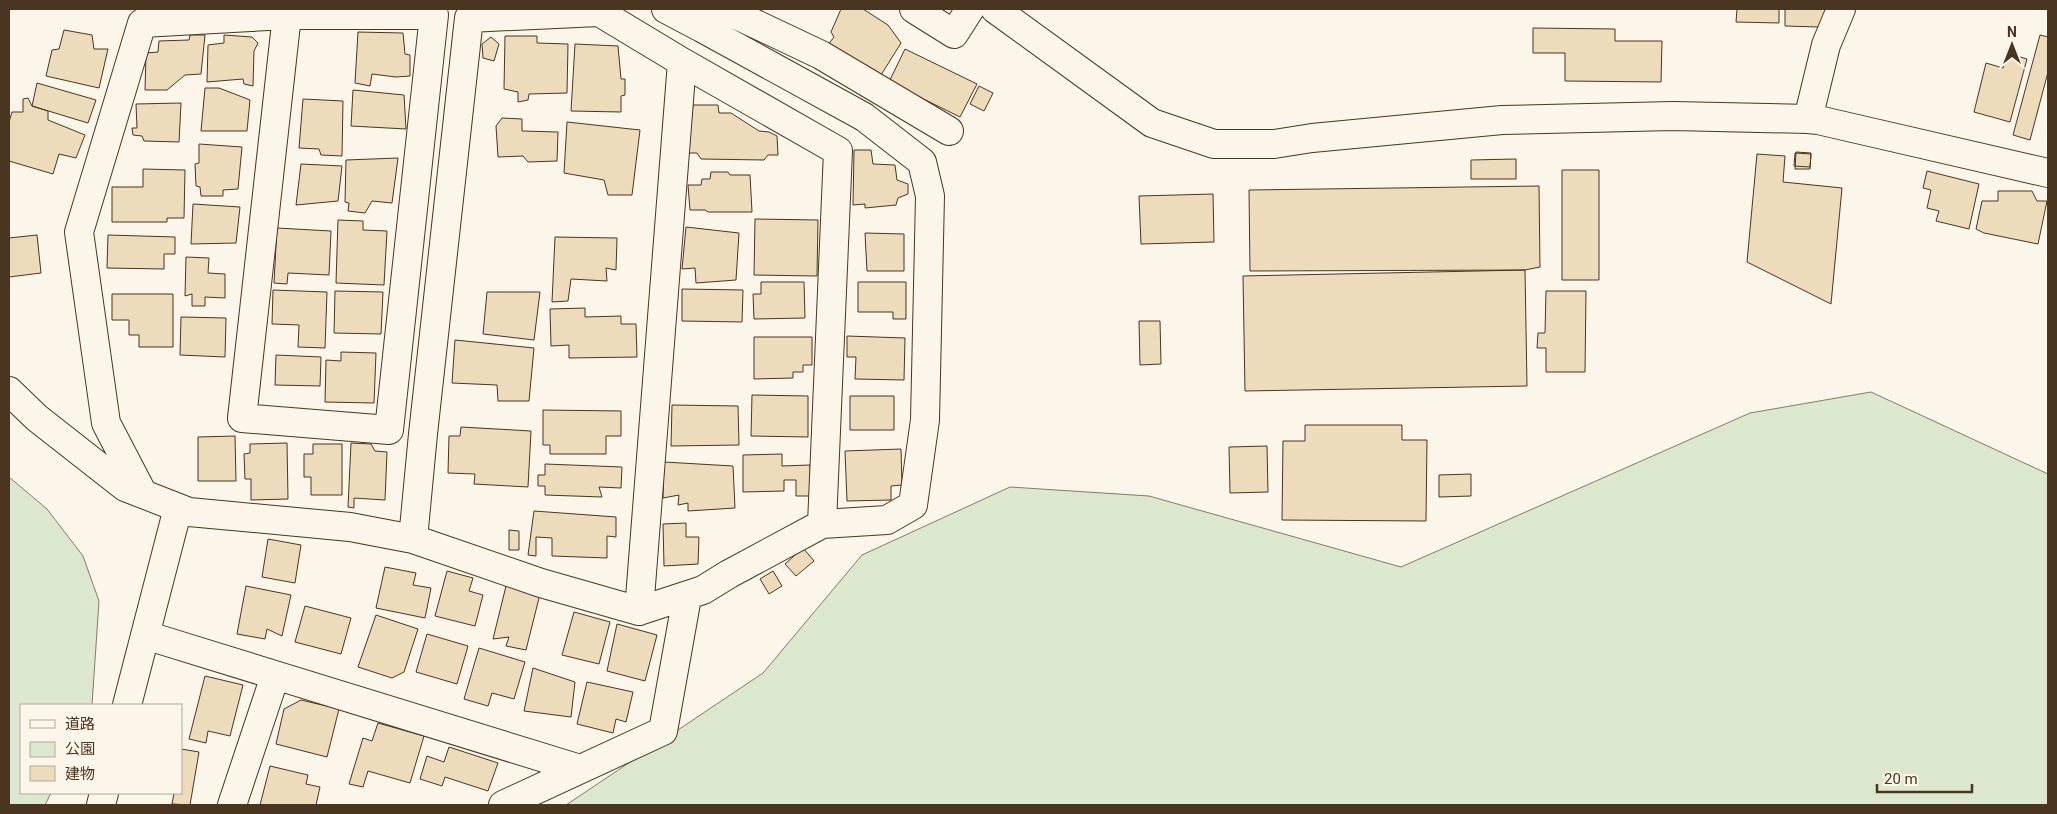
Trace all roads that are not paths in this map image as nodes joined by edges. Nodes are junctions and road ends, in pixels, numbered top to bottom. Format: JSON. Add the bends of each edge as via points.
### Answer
{"nodes":[{"id":1,"x":666,"y":9,"type":"edge"},
{"id":2,"x":724,"y":9,"type":"edge"},
{"id":3,"x":914,"y":9,"type":"edge"},
{"id":4,"x":970,"y":9,"type":"edge"},
{"id":5,"x":995,"y":9,"type":"edge"},
{"id":6,"x":1841,"y":9,"type":"edge"},
{"id":7,"x":287,"y":15,"type":"junction"},
{"id":8,"x":702,"y":18,"type":"edge"},
{"id":9,"x":682,"y":62,"type":"junction"},
{"id":10,"x":1808,"y":119,"type":"junction"},
{"id":11,"x":949,"y":131,"type":"dead end"},
{"id":12,"x":2048,"y":173,"type":"edge"},
{"id":13,"x":9,"y":391,"type":"edge"},
{"id":14,"x":142,"y":494,"type":"junction"},
{"id":15,"x":178,"y":508,"type":"junction"},
{"id":16,"x":822,"y":524,"type":"junction"},
{"id":17,"x":413,"y":539,"type":"junction"},
{"id":18,"x":687,"y":597,"type":"junction"},
{"id":19,"x":639,"y":611,"type":"junction"},
{"id":20,"x":145,"y":635,"type":"junction"},
{"id":21,"x":275,"y":676,"type":"junction"},
{"id":22,"x":127,"y":704,"type":"edge"},
{"id":23,"x":580,"y":769,"type":"junction"},
{"id":24,"x":232,"y":805,"type":"edge"},
{"id":25,"x":503,"y":805,"type":"edge"}],
"edges":[{"from":1,"to":8,"type":"street"},
{"from":2,"to":11,"type":"street","via":[[821,55]]},
{"from":3,"to":4,"type":"street","via":[[954,34]]},
{"from":5,"to":10,"type":"street","via":[[1152,123],[1214,144],[1274,144],[1502,120],[1673,116]]},
{"from":6,"to":10,"type":"street","via":[[1826,45]]},
{"from":7,"to":7,"type":"street","via":[[434,15],[389,430],[242,418]]},
{"from":7,"to":14,"type":"street","via":[[142,23],[136,42],[79,232],[106,424]]},
{"from":8,"to":16,"type":"street","via":[[864,117],[922,162],[930,196],[925,420],[913,505],[887,520]]},
{"from":9,"to":16,"type":"street","via":[[838,151]]},
{"from":9,"to":17,"type":"street","via":[[599,12],[469,18]]},
{"from":9,"to":19,"type":"street"},
{"from":10,"to":12,"type":"street"},
{"from":13,"to":14,"type":"street","via":[[37,418],[125,487]]},
{"from":14,"to":15,"type":"street"},
{"from":15,"to":17,"type":"street","via":[[189,512],[350,527]]},
{"from":15,"to":20,"type":"street"},
{"from":16,"to":18,"type":"street"},
{"from":17,"to":19,"type":"street"},
{"from":18,"to":19,"type":"street"},
{"from":18,"to":23,"type":"street","via":[[663,730]]},
{"from":20,"to":21,"type":"street"},
{"from":20,"to":22,"type":"street"},
{"from":21,"to":23,"type":"street"},
{"from":21,"to":24,"type":"street"},
{"from":23,"to":25,"type":"street"}]}
